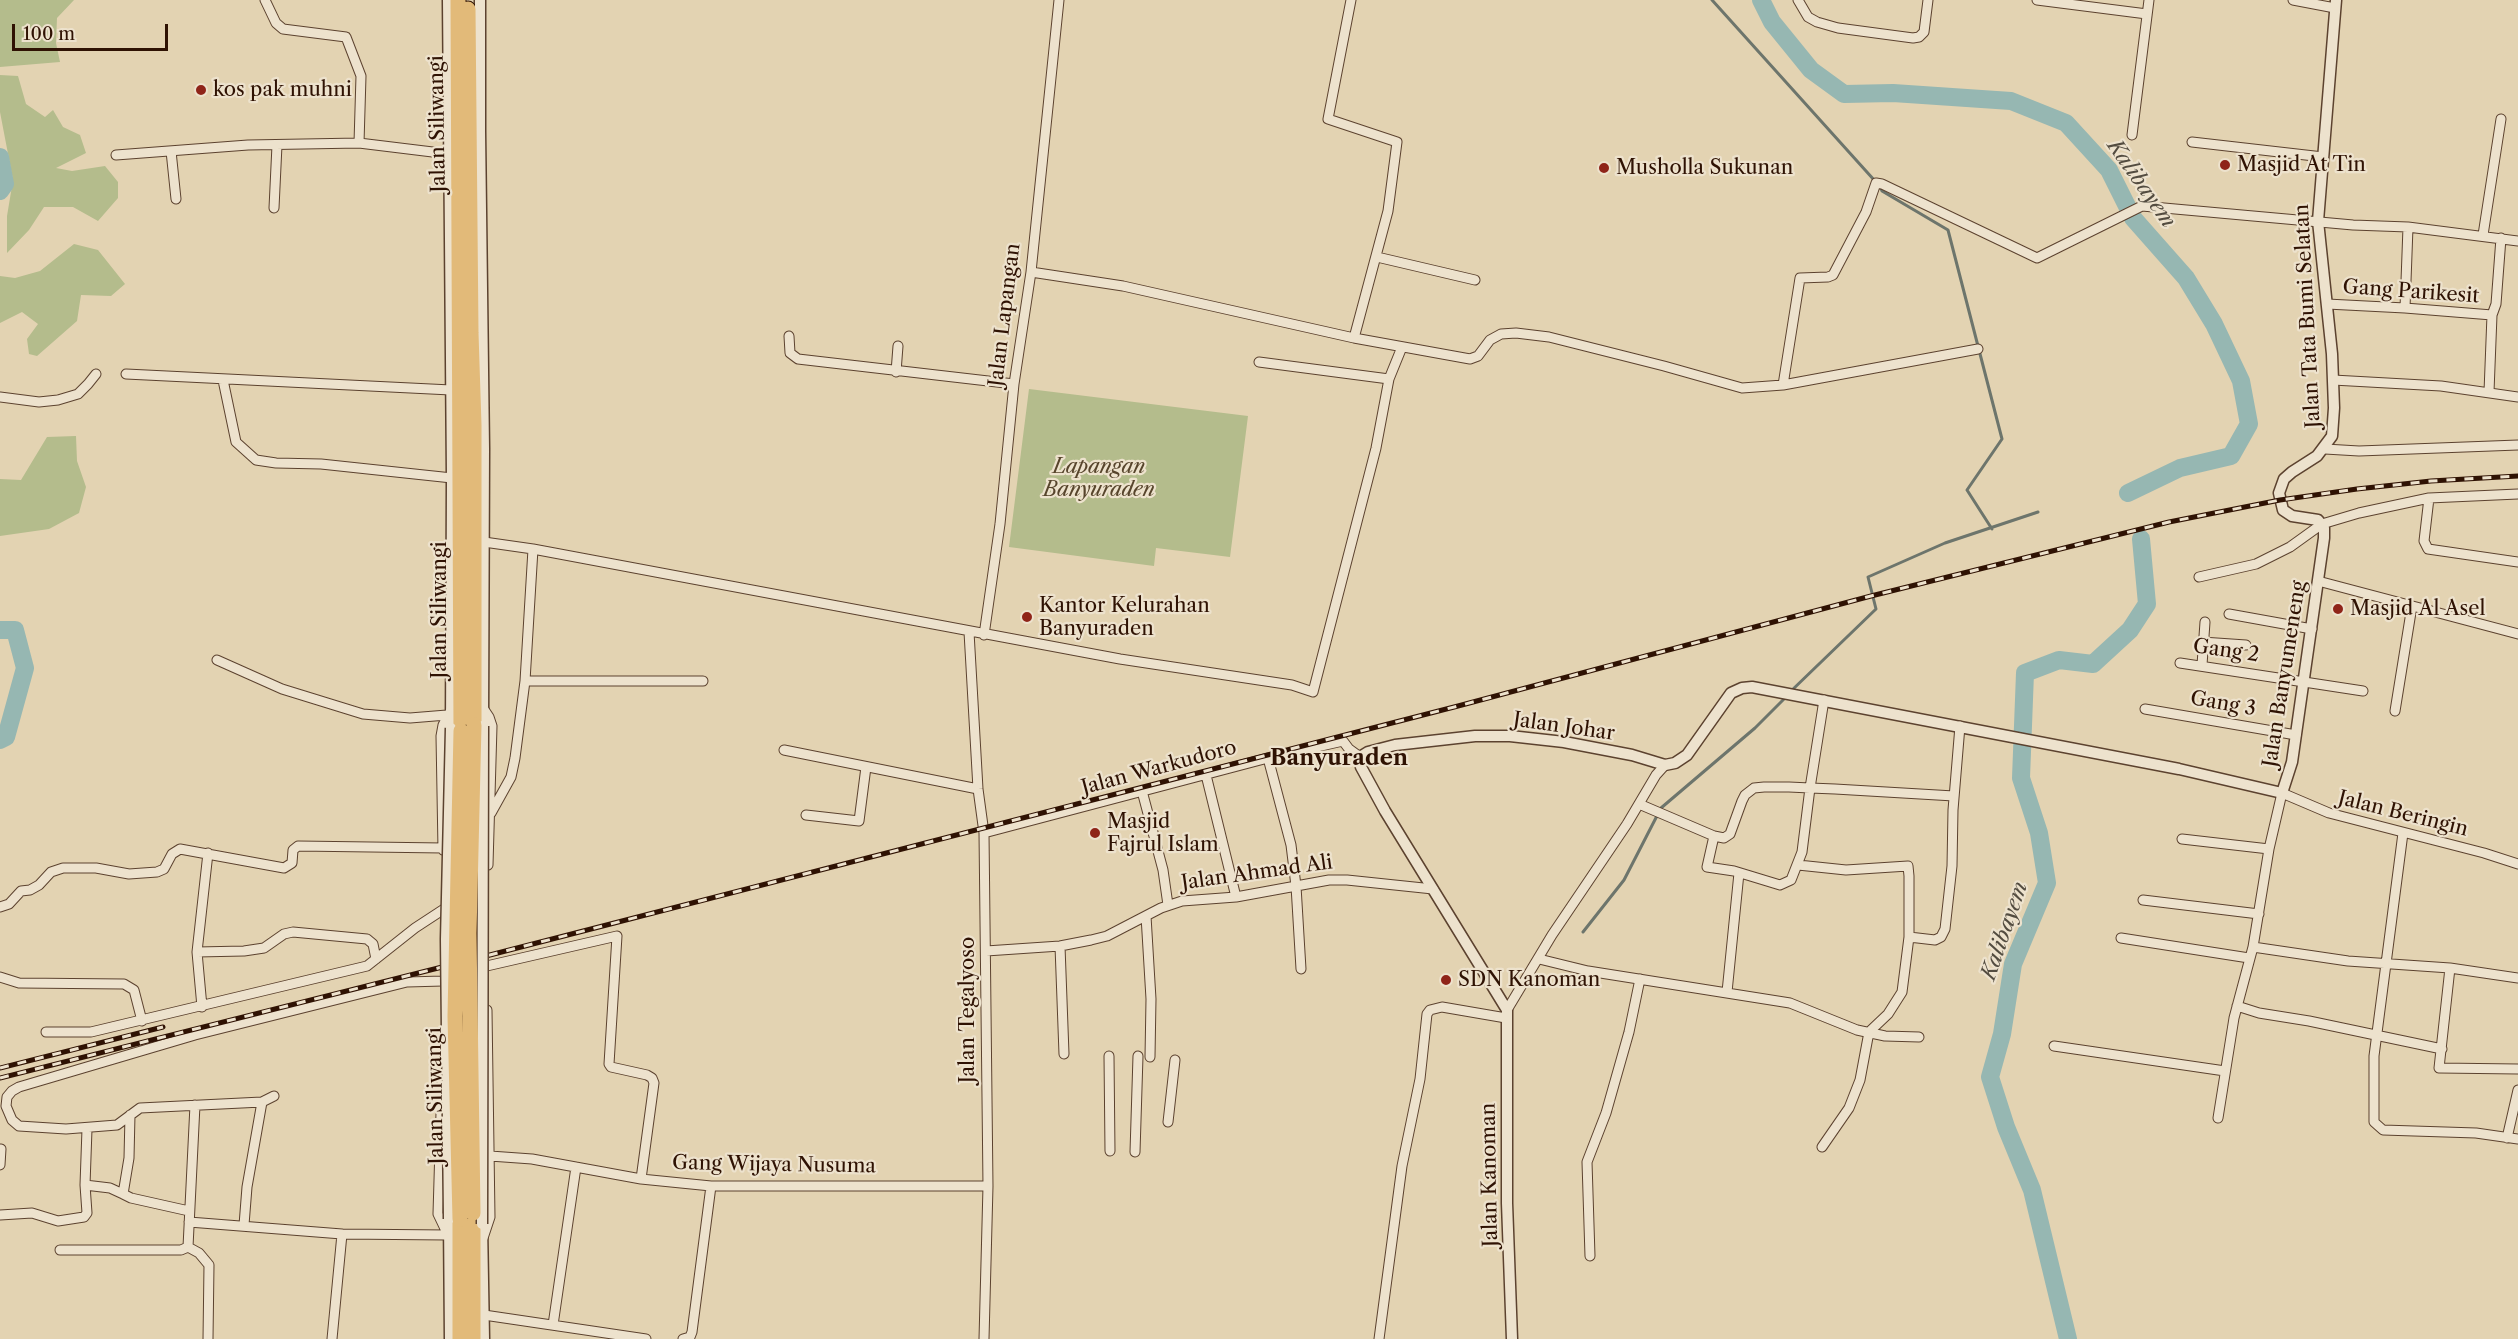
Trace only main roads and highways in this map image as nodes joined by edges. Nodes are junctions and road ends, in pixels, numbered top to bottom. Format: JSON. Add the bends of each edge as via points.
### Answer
{"nodes":[{"id":1,"x":458,"y":0,"type":"edge"},
{"id":2,"x":468,"y":0,"type":"edge"},
{"id":3,"x":465,"y":221,"type":"junction"},
{"id":4,"x":467,"y":727,"type":"junction"},
{"id":5,"x":462,"y":1239,"type":"junction"},
{"id":6,"x":460,"y":1339,"type":"edge"},
{"id":7,"x":473,"y":1339,"type":"edge"}],
"edges":[{"from":1,"to":3,"type":"highway","name":"Jalan Siliwangi"},
{"from":2,"to":3,"type":"highway","name":"Jalan Siliwangi"},
{"from":3,"to":4,"type":"highway","name":"Jalan Siliwangi","via":[[474,436]]},
{"from":3,"to":4,"type":"highway","name":"Jalan Siliwangi","via":[[455,241],[455,308]]},
{"from":4,"to":5,"type":"highway","name":"Jalan Siliwangi","bridge":true,"via":[[455,1016],[466,1219]]},
{"from":5,"to":6,"type":"highway"},
{"from":5,"to":7,"type":"highway"}]}
